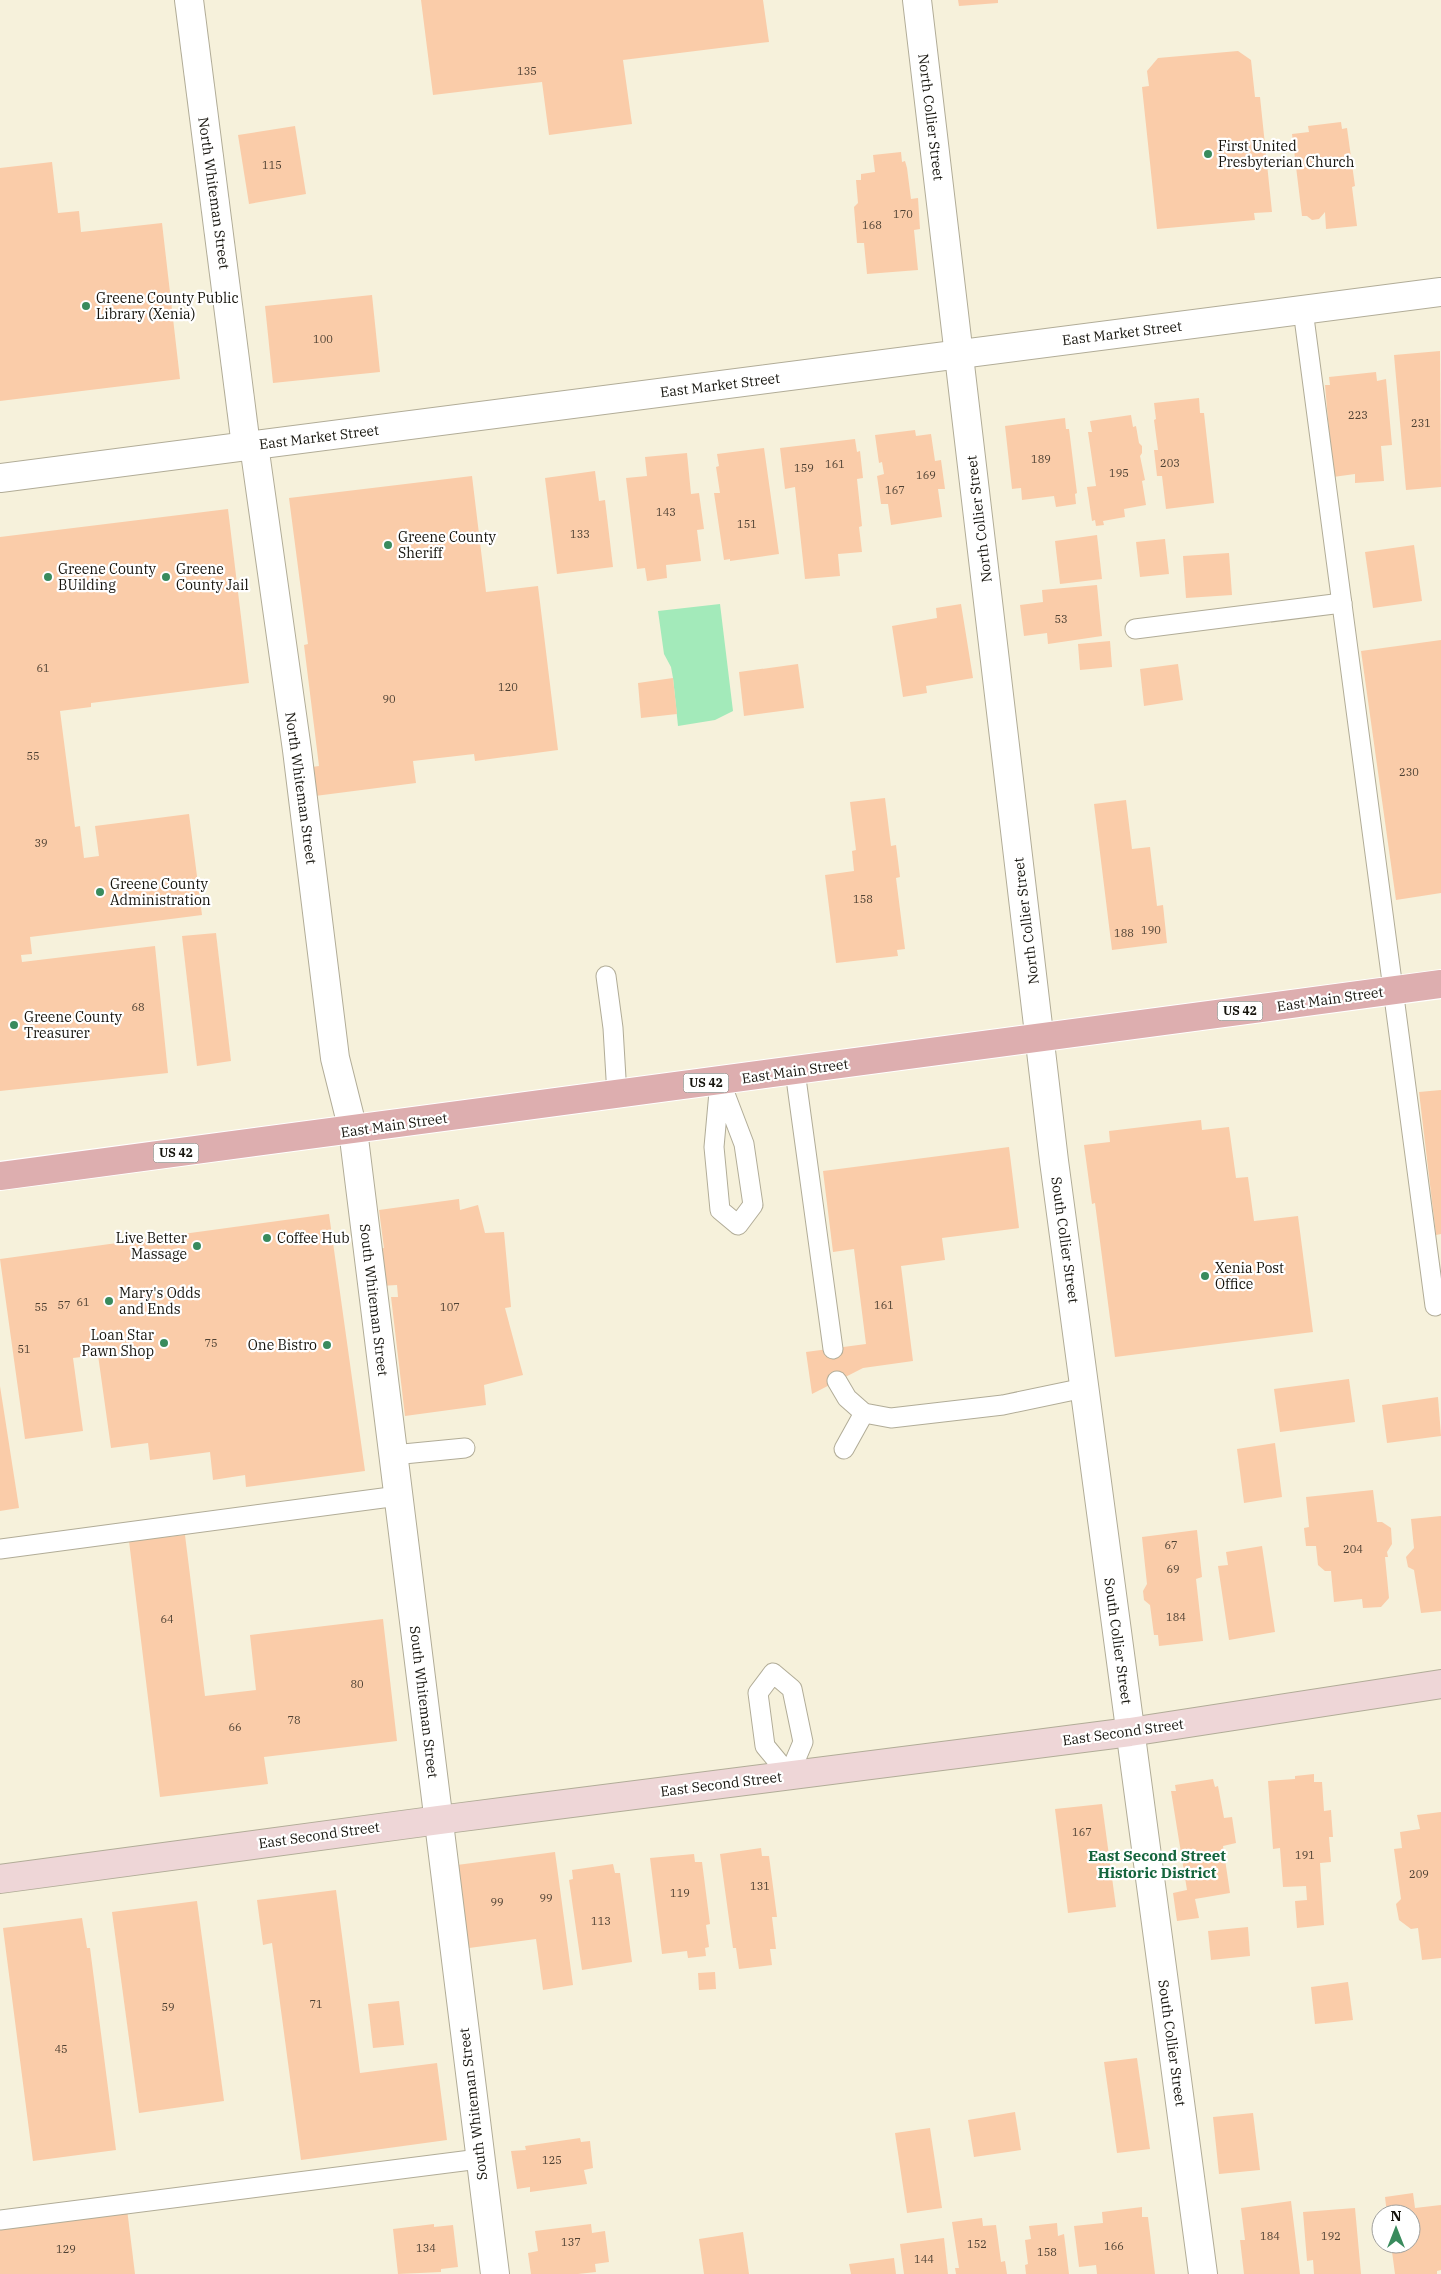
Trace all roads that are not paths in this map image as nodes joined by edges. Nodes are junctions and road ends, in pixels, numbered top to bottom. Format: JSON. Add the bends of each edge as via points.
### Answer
{"nodes":[{"id":1,"x":189,"y":0,"type":"edge"},
{"id":2,"x":917,"y":0,"type":"edge"},
{"id":3,"x":1441,"y":292,"type":"edge"},
{"id":4,"x":1303,"y":310,"type":"junction"},
{"id":5,"x":960,"y":354,"type":"junction"},
{"id":6,"x":250,"y":446,"type":"junction"},
{"id":7,"x":0,"y":478,"type":"edge"},
{"id":8,"x":1342,"y":603,"type":"junction"},
{"id":9,"x":1135,"y":629,"type":"dead end"},
{"id":10,"x":606,"y":976,"type":"dead end"},
{"id":11,"x":1441,"y":984,"type":"edge"},
{"id":12,"x":1393,"y":990,"type":"junction"},
{"id":13,"x":1040,"y":1038,"type":"junction"},
{"id":14,"x":795,"y":1071,"type":"junction"},
{"id":15,"x":720,"y":1081,"type":"junction"},
{"id":16,"x":617,"y":1095,"type":"junction"},
{"id":17,"x":352,"y":1130,"type":"junction"},
{"id":18,"x":0,"y":1176,"type":"edge"},
{"id":19,"x":1435,"y":1306,"type":"dead end"},
{"id":20,"x":833,"y":1349,"type":"dead end"},
{"id":21,"x":837,"y":1381,"type":"dead end"},
{"id":22,"x":1084,"y":1388,"type":"junction"},
{"id":23,"x":864,"y":1413,"type":"junction"},
{"id":24,"x":465,"y":1448,"type":"dead end"},
{"id":25,"x":844,"y":1449,"type":"dead end"},
{"id":26,"x":393,"y":1455,"type":"junction"},
{"id":27,"x":398,"y":1496,"type":"junction"},
{"id":28,"x":0,"y":1549,"type":"edge"},
{"id":29,"x":1441,"y":1684,"type":"edge"},
{"id":30,"x":1130,"y":1732,"type":"junction"},
{"id":31,"x":439,"y":1820,"type":"junction"},
{"id":32,"x":0,"y":1879,"type":"edge"},
{"id":33,"x":479,"y":2159,"type":"junction"},
{"id":34,"x":0,"y":2220,"type":"edge"},
{"id":35,"x":495,"y":2274,"type":"edge"},
{"id":36,"x":1203,"y":2274,"type":"edge"}],
"edges":[{"from":1,"to":6,"type":"street","name":"North Whiteman Street"},
{"from":2,"to":5,"type":"street","name":"North Collier Street"},
{"from":3,"to":4,"type":"street","name":"East Market Street"},
{"from":4,"to":5,"type":"street","name":"East Market Street"},
{"from":4,"to":8,"type":"lane"},
{"from":5,"to":6,"type":"street","name":"East Market Street"},
{"from":5,"to":13,"type":"street","name":"North Collier Street"},
{"from":6,"to":7,"type":"street","name":"East Market Street"},
{"from":6,"to":17,"type":"street","name":"North Whiteman Street","via":[[297,750],[335,1058]]},
{"from":8,"to":9,"type":"lane"},
{"from":8,"to":12,"type":"lane"},
{"from":10,"to":16,"type":"lane"},
{"from":11,"to":12,"type":"main road","name":"East Main Street","number":"US 42"},
{"from":12,"to":13,"type":"main road","name":"East Main Street","number":"US 42"},
{"from":12,"to":19,"type":"lane"},
{"from":13,"to":14,"type":"main road","name":"East Main Street","number":"US 42"},
{"from":13,"to":22,"type":"street","name":"South Collier Street"},
{"from":14,"to":15,"type":"main road","name":"East Main Street","number":"US 42"},
{"from":14,"to":20,"type":"lane"},
{"from":15,"to":15,"type":"lane","via":[[714,1147],[720,1210],[738,1225],[753,1205],[744,1144]]},
{"from":15,"to":16,"type":"main road","name":"East Main Street","number":"US 42"},
{"from":16,"to":17,"type":"main road","name":"East Main Street","number":"US 42"},
{"from":17,"to":18,"type":"main road","name":"East Main Street","number":"US 42"},
{"from":17,"to":26,"type":"street","name":"South Whiteman Street"},
{"from":21,"to":23,"type":"lane","via":[[847,1398]]},
{"from":22,"to":23,"type":"lane","via":[[1003,1405],[891,1418]]},
{"from":22,"to":30,"type":"street","name":"South Collier Street"},
{"from":23,"to":25,"type":"lane"},
{"from":24,"to":26,"type":"lane"},
{"from":26,"to":27,"type":"street","name":"South Whiteman Street"},
{"from":27,"to":28,"type":"lane"},
{"from":27,"to":31,"type":"street","name":"South Whiteman Street"},
{"from":29,"to":30,"type":"main road","name":"East Second Street"},
{"from":30,"to":31,"type":"main road","name":"East Second Street"},
{"from":30,"to":36,"type":"street","name":"South Collier Street"},
{"from":31,"to":32,"type":"main road","name":"East Second Street"},
{"from":31,"to":33,"type":"street","name":"South Whiteman Street"},
{"from":33,"to":34,"type":"lane"},
{"from":33,"to":35,"type":"street","name":"South Whiteman Street"}]}
